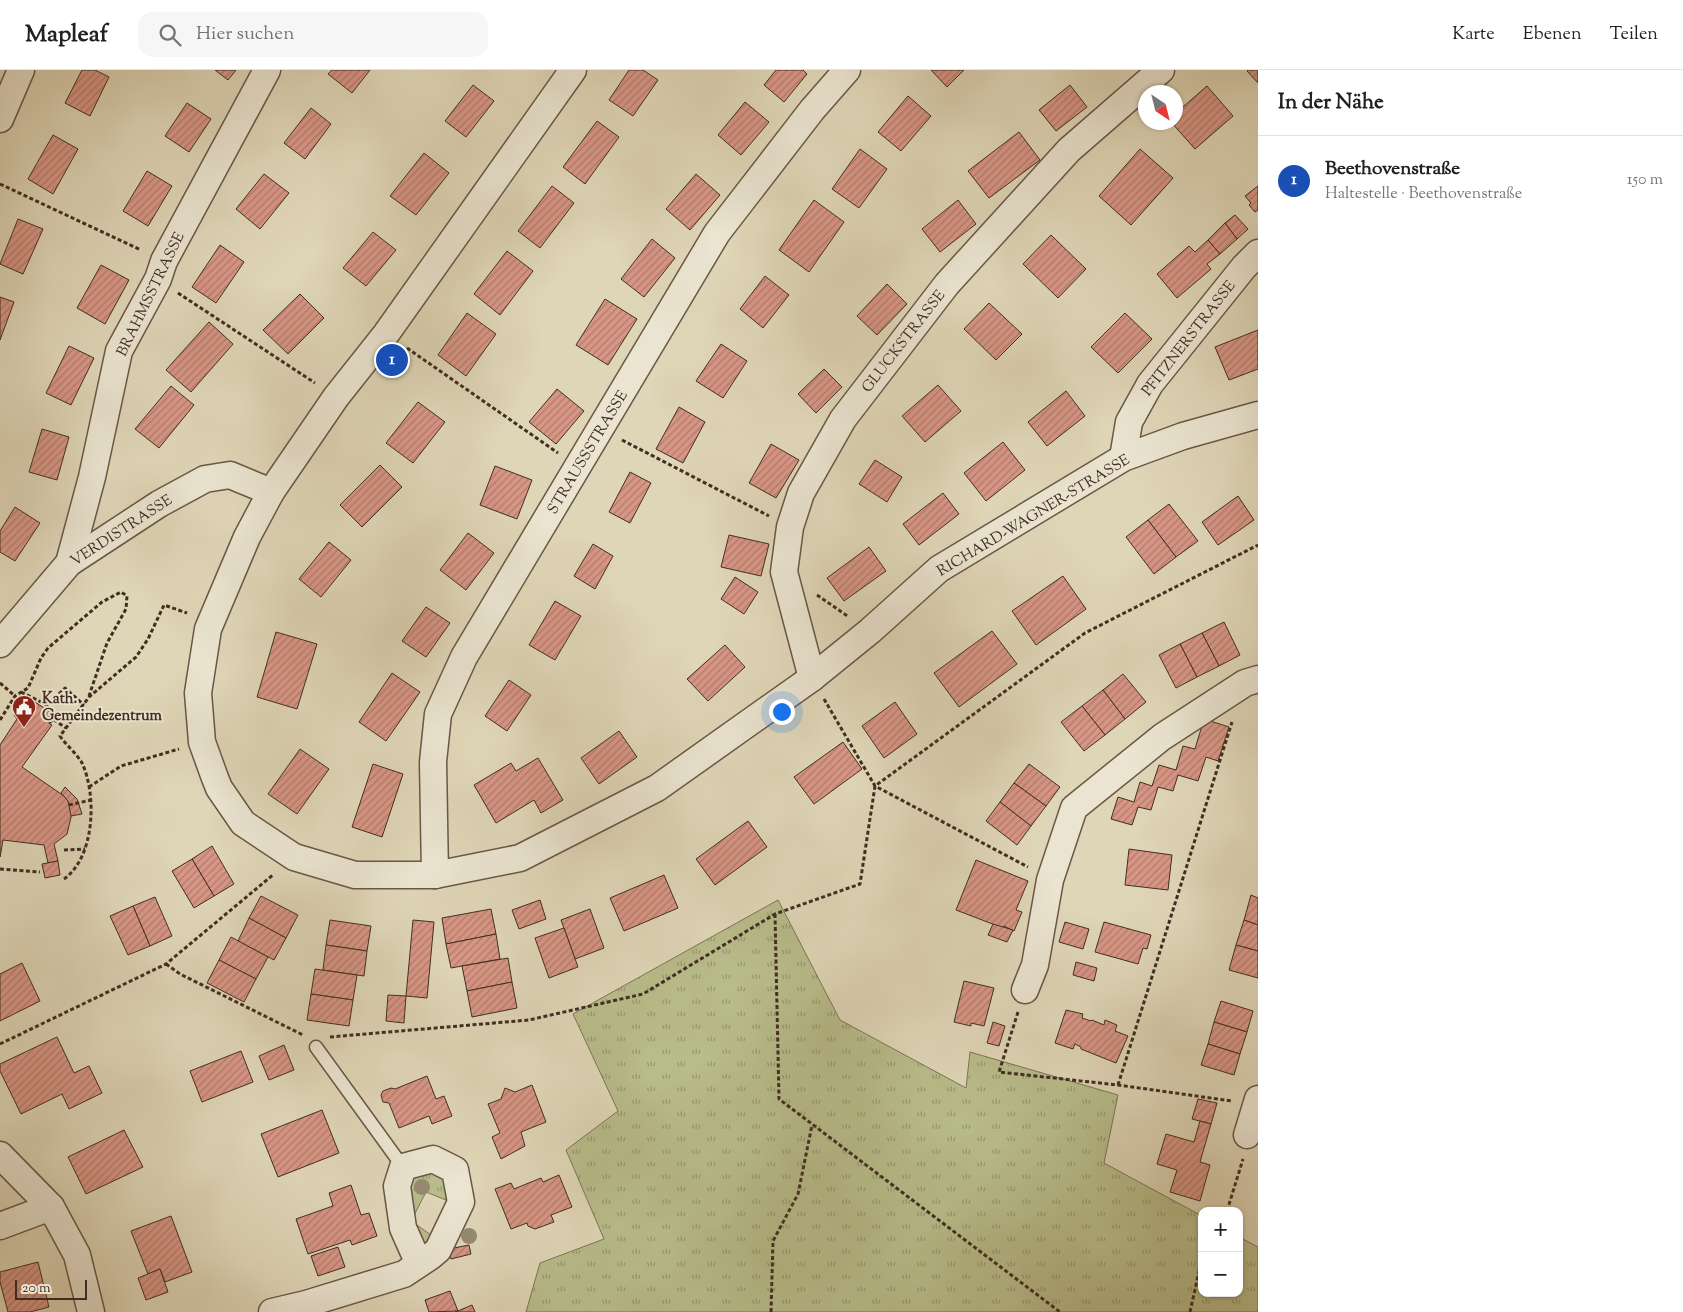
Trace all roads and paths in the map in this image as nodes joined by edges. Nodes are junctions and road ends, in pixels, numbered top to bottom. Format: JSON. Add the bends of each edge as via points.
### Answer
{"nodes":[{"id":1,"x":21,"y":70,"type":"edge"},
{"id":2,"x":267,"y":70,"type":"edge"},
{"id":3,"x":573,"y":70,"type":"edge"},
{"id":4,"x":847,"y":70,"type":"edge"},
{"id":5,"x":1161,"y":70,"type":"edge"},
{"id":6,"x":0,"y":119,"type":"edge"},
{"id":7,"x":0,"y":184,"type":"edge"},
{"id":8,"x":1258,"y":253,"type":"edge"},
{"id":9,"x":161,"y":270,"type":"junction"},
{"id":10,"x":415,"y":353,"type":"dead end"},
{"id":11,"x":336,"y":397,"type":"junction"},
{"id":12,"x":1258,"y":415,"type":"edge"},
{"id":13,"x":600,"y":428,"type":"junction"},
{"id":14,"x":1123,"y":458,"type":"junction"},
{"id":15,"x":579,"y":467,"type":"junction"},
{"id":16,"x":271,"y":492,"type":"junction"},
{"id":17,"x":790,"y":527,"type":"junction"},
{"id":18,"x":1258,"y":545,"type":"edge"},
{"id":19,"x":69,"y":563,"type":"junction"},
{"id":20,"x":815,"y":594,"type":"dead end"},
{"id":21,"x":211,"y":622,"type":"junction"},
{"id":22,"x":870,"y":631,"type":"junction"},
{"id":23,"x":0,"y":644,"type":"edge"},
{"id":24,"x":812,"y":678,"type":"junction"},
{"id":25,"x":1258,"y":679,"type":"edge"},
{"id":26,"x":0,"y":683,"type":"edge"},
{"id":27,"x":21,"y":692,"type":"junction"},
{"id":28,"x":15,"y":696,"type":"junction"},
{"id":29,"x":89,"y":697,"type":"junction"},
{"id":30,"x":84,"y":705,"type":"junction"},
{"id":31,"x":0,"y":720,"type":"edge"},
{"id":32,"x":1233,"y":720,"type":"dead end"},
{"id":33,"x":49,"y":723,"type":"dead end"},
{"id":34,"x":66,"y":728,"type":"junction"},
{"id":35,"x":202,"y":742,"type":"junction"},
{"id":36,"x":875,"y":786,"type":"junction"},
{"id":37,"x":88,"y":787,"type":"junction"},
{"id":38,"x":91,"y":800,"type":"junction"},
{"id":39,"x":69,"y":805,"type":"dead end"},
{"id":40,"x":85,"y":849,"type":"junction"},
{"id":41,"x":64,"y":850,"type":"dead end"},
{"id":42,"x":294,"y":857,"type":"junction"},
{"id":43,"x":0,"y":869,"type":"edge"},
{"id":44,"x":40,"y":872,"type":"dead end"},
{"id":45,"x":435,"y":875,"type":"junction"},
{"id":46,"x":64,"y":879,"type":"dead end"},
{"id":47,"x":1050,"y":880,"type":"junction"},
{"id":48,"x":775,"y":914,"type":"junction"},
{"id":49,"x":166,"y":964,"type":"junction"},
{"id":50,"x":1025,"y":990,"type":"joint"},
{"id":51,"x":343,"y":1036,"type":"dead end"},
{"id":52,"x":0,"y":1044,"type":"edge"},
{"id":53,"x":316,"y":1047,"type":"joint"},
{"id":54,"x":1118,"y":1084,"type":"junction"},
{"id":55,"x":1257,"y":1102,"type":"edge"},
{"id":56,"x":812,"y":1125,"type":"junction"},
{"id":57,"x":1246,"y":1145,"type":"joint"},
{"id":58,"x":0,"y":1155,"type":"edge"},
{"id":59,"x":403,"y":1167,"type":"junction"},
{"id":60,"x":51,"y":1207,"type":"junction"},
{"id":61,"x":1228,"y":1207,"type":"edge"},
{"id":62,"x":0,"y":1226,"type":"edge"},
{"id":63,"x":419,"y":1264,"type":"junction"},
{"id":64,"x":1198,"y":1276,"type":"edge"},
{"id":65,"x":91,"y":1312,"type":"edge"},
{"id":66,"x":272,"y":1312,"type":"edge"},
{"id":67,"x":771,"y":1312,"type":"edge"},
{"id":68,"x":1060,"y":1312,"type":"edge"},
{"id":69,"x":1190,"y":1312,"type":"edge"}],
"edges":[{"from":1,"to":6,"type":"street"},
{"from":2,"to":9,"type":"street","name":"BRAHMSSTRASSE"},
{"from":3,"to":11,"type":"street","name":"RICHARD-WAGNER-STRASSE","via":[[391,327]]},
{"from":4,"to":13,"type":"street","name":"STRAUSSSTRASSE","via":[[812,110],[717,234]]},
{"from":5,"to":17,"type":"street","name":"GLUCKSTRASSE","via":[[1069,150],[947,284],[843,418],[801,493]]},
{"from":7,"to":9,"type":"path"},
{"from":8,"to":14,"type":"street","name":"PFITZNERSTRASSE","via":[[1150,384],[1129,422]]},
{"from":9,"to":11,"type":"path"},
{"from":9,"to":19,"type":"street","name":"BRAHMSSTRASSE","via":[[119,352],[92,477]]},
{"from":10,"to":15,"type":"path"},
{"from":11,"to":16,"type":"street","name":"RICHARD-WAGNER-STRASSE"},
{"from":12,"to":14,"type":"street","name":"RICHARD-WAGNER-STRASSE"},
{"from":13,"to":15,"type":"street","name":"STRAUSSSTRASSE"},
{"from":13,"to":17,"type":"path"},
{"from":14,"to":22,"type":"street","name":"RICHARD-WAGNER-STRASSE","via":[[939,569]]},
{"from":15,"to":45,"type":"street","name":"STRAUSSSTRASSE","via":[[464,657],[438,714],[433,762]]},
{"from":16,"to":19,"type":"street","name":"VERDISTRASSE","via":[[230,475],[205,479],[159,504]]},
{"from":16,"to":21,"type":"street","name":"RICHARD-WAGNER-STRASSE","via":[[247,537]]},
{"from":17,"to":24,"type":"street","name":"GLUCKSTRASSE","via":[[784,572]]},
{"from":18,"to":36,"type":"path","via":[[1085,633]]},
{"from":19,"to":23,"type":"street","name":"VERDISTRASSE"},
{"from":20,"to":22,"type":"path"},
{"from":21,"to":29,"type":"path","via":[[164,605],[136,657]]},
{"from":21,"to":35,"type":"street","name":"RICHARD-WAGNER-STRASSE","via":[[198,693]]},
{"from":22,"to":24,"type":"street","name":"RICHARD-WAGNER-STRASSE"},
{"from":24,"to":36,"type":"path"},
{"from":24,"to":45,"type":"street","name":"RICHARD-WAGNER-STRASSE","via":[[657,788],[520,858]]},
{"from":25,"to":47,"type":"street","via":[[1245,683],[1162,737],[1074,808]]},
{"from":26,"to":28,"type":"path"},
{"from":27,"to":28,"type":"path"},
{"from":27,"to":29,"type":"path","via":[[28,688],[48,648],[102,602],[121,592],[127,596],[126,609],[107,643]]},
{"from":27,"to":30,"type":"path","via":[[47,705],[65,688]]},
{"from":28,"to":31,"type":"path"},
{"from":29,"to":30,"type":"path"},
{"from":30,"to":34,"type":"path"},
{"from":32,"to":54,"type":"path"},
{"from":33,"to":34,"type":"path","via":[[53,720]]},
{"from":34,"to":37,"type":"path","via":[[60,736],[82,763]]},
{"from":35,"to":37,"type":"path","via":[[121,766]]},
{"from":35,"to":42,"type":"street","name":"RICHARD-WAGNER-STRASSE","via":[[219,788],[243,823]]},
{"from":36,"to":47,"type":"path"},
{"from":36,"to":48,"type":"path","via":[[860,884]]},
{"from":37,"to":38,"type":"path"},
{"from":38,"to":39,"type":"path"},
{"from":38,"to":40,"type":"path"},
{"from":40,"to":41,"type":"path"},
{"from":40,"to":46,"type":"path","via":[[72,874]]},
{"from":42,"to":45,"type":"street","name":"RICHARD-WAGNER-STRASSE","via":[[355,875]]},
{"from":42,"to":49,"type":"path"},
{"from":43,"to":44,"type":"path"},
{"from":47,"to":50,"type":"street","via":[[1035,965]]},
{"from":48,"to":51,"type":"path","via":[[643,994],[529,1020]]},
{"from":48,"to":56,"type":"path","via":[[779,1099]]},
{"from":49,"to":52,"type":"path"},
{"from":49,"to":53,"type":"path","via":[[310,1039]]},
{"from":50,"to":54,"type":"path","via":[[999,1072]]},
{"from":53,"to":59,"type":"lane"},
{"from":54,"to":55,"type":"path"},
{"from":55,"to":57,"type":"street"},
{"from":56,"to":67,"type":"path","via":[[798,1194],[773,1241]]},
{"from":56,"to":68,"type":"path"},
{"from":57,"to":61,"type":"path"},
{"from":58,"to":60,"type":"street"},
{"from":59,"to":63,"type":"street","via":[[397,1186],[403,1228]]},
{"from":59,"to":63,"type":"street","via":[[433,1159],[455,1170],[461,1202],[438,1250]]},
{"from":60,"to":62,"type":"street"},
{"from":60,"to":65,"type":"street","via":[[77,1255]]},
{"from":63,"to":66,"type":"street","via":[[404,1274]]},
{"from":64,"to":69,"type":"path"}]}
